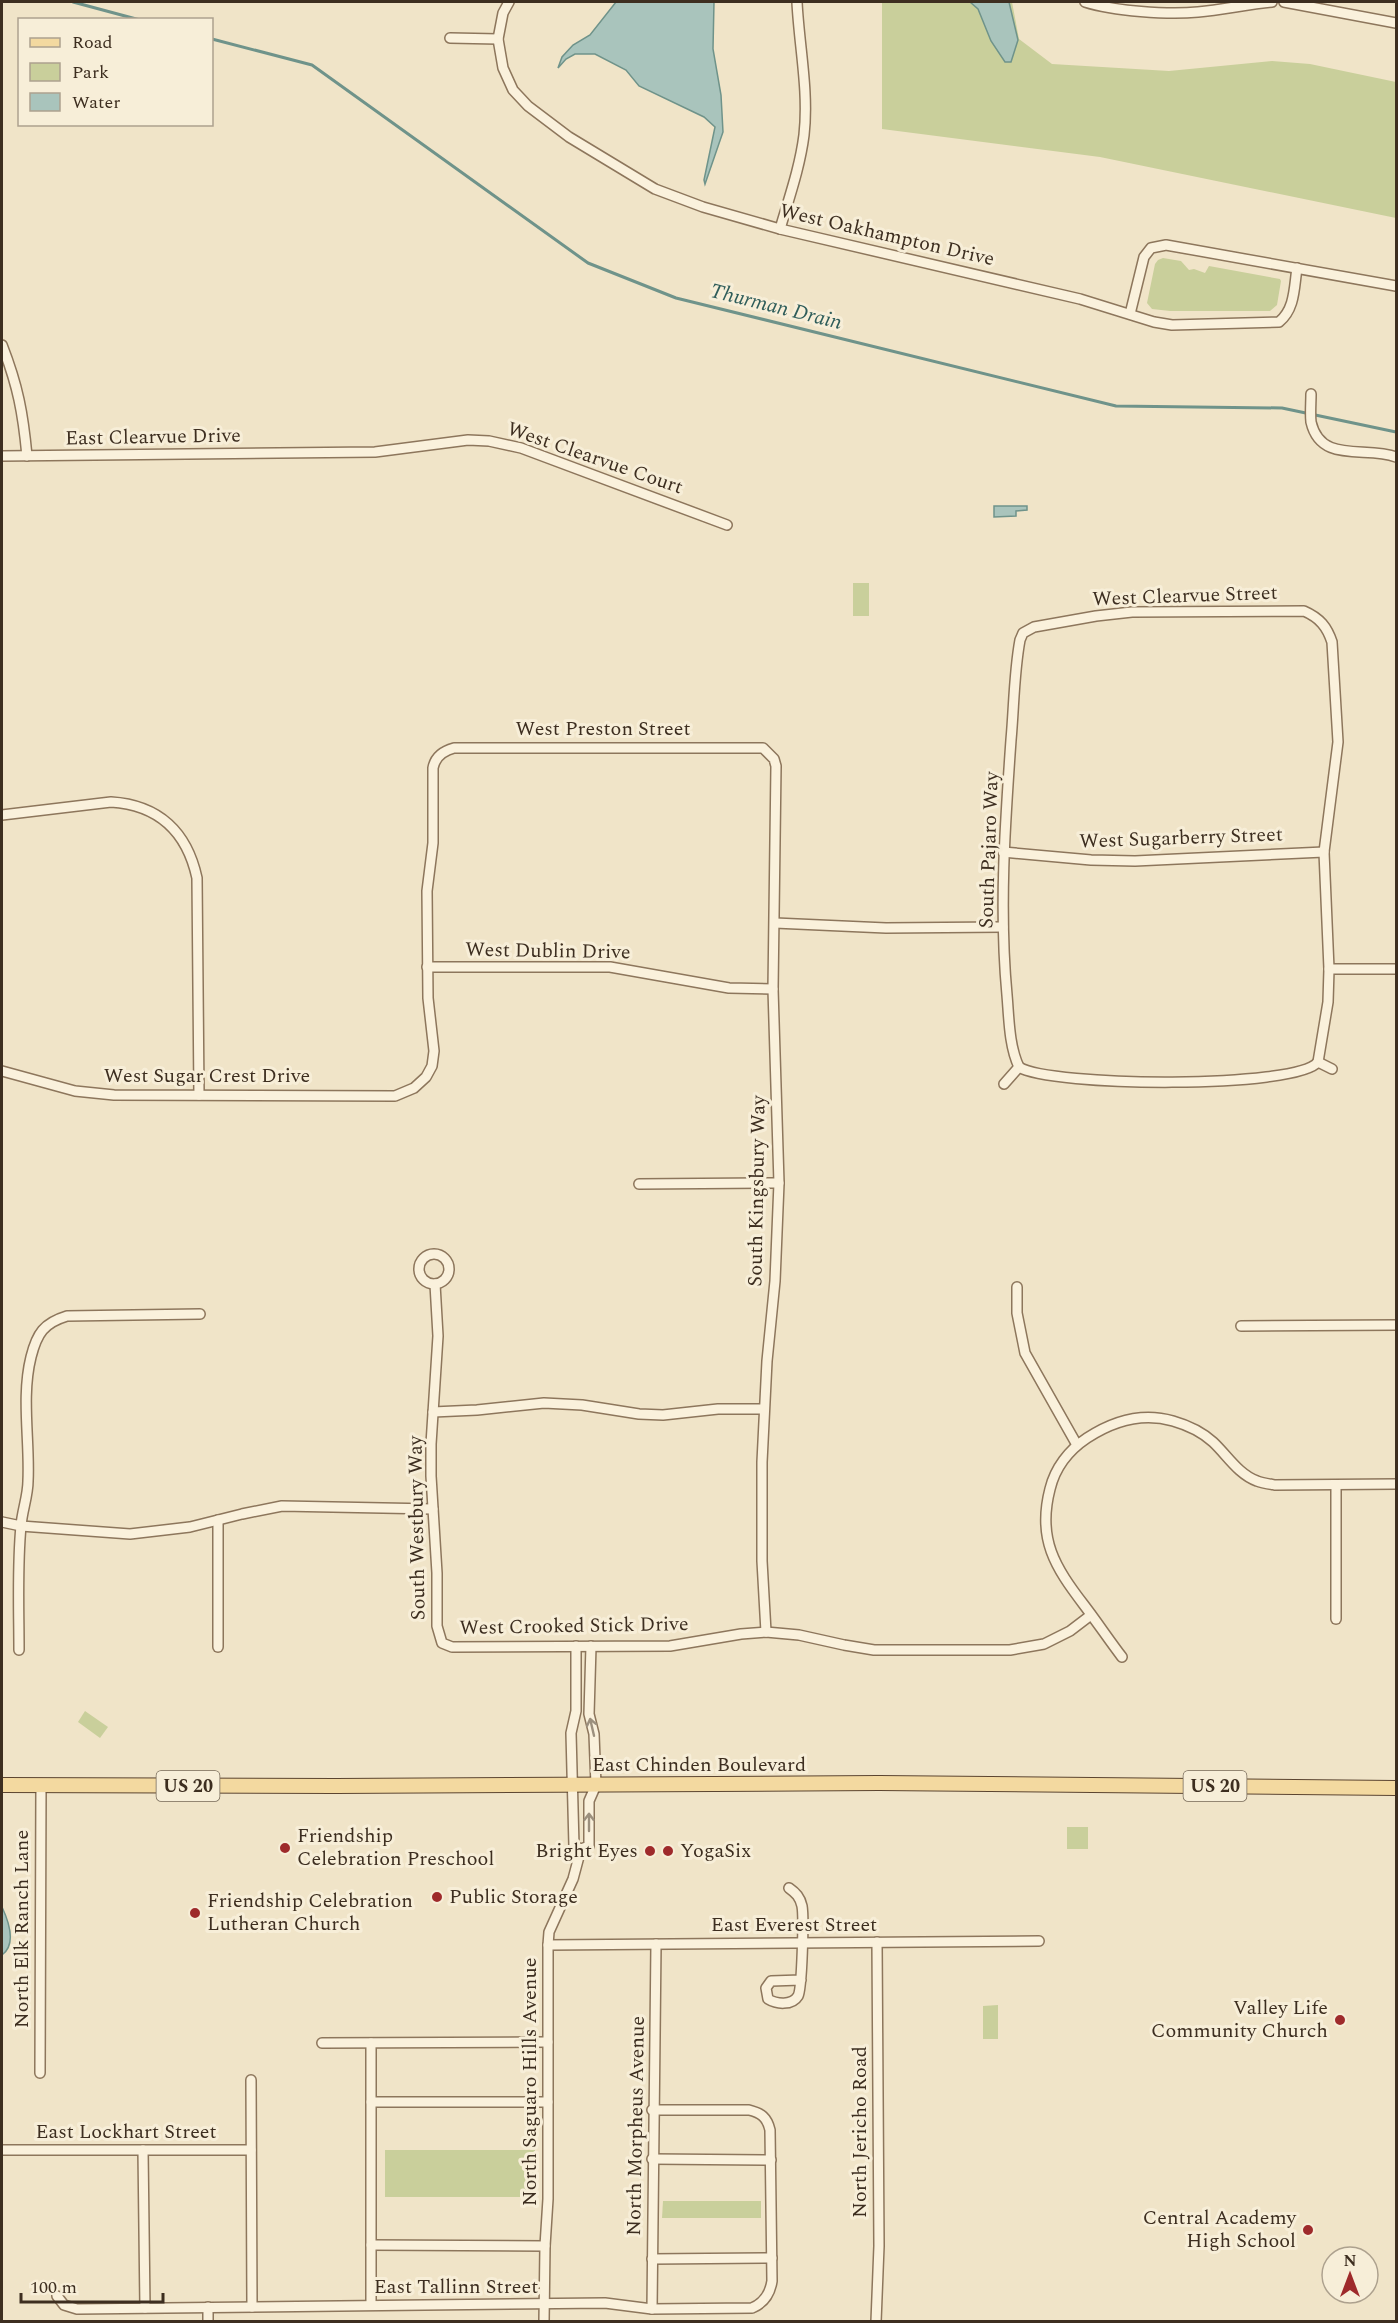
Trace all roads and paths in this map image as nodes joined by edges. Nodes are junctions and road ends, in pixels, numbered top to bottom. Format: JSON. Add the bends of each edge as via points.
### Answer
{"nodes":[{"id":1,"x":509,"y":2,"type":"edge"},
{"id":2,"x":797,"y":2,"type":"edge"},
{"id":3,"x":1085,"y":2,"type":"edge"},
{"id":4,"x":1272,"y":2,"type":"edge"},
{"id":5,"x":1284,"y":2,"type":"edge"},
{"id":6,"x":1396,"y":23,"type":"edge"},
{"id":7,"x":450,"y":38,"type":"dead end"},
{"id":8,"x":498,"y":39,"type":"junction"},
{"id":9,"x":780,"y":229,"type":"junction"},
{"id":10,"x":1297,"y":268,"type":"junction"},
{"id":11,"x":1396,"y":286,"type":"edge"},
{"id":12,"x":1130,"y":314,"type":"junction"},
{"id":13,"x":2,"y":345,"type":"edge"},
{"id":14,"x":1311,"y":393,"type":"dead end"},
{"id":15,"x":304,"y":453,"type":"joint"},
{"id":16,"x":2,"y":456,"type":"edge"},
{"id":17,"x":27,"y":456,"type":"junction"},
{"id":18,"x":1396,"y":457,"type":"edge"},
{"id":19,"x":727,"y":525,"type":"dead end"},
{"id":20,"x":1023,"y":633,"type":"joint"},
{"id":21,"x":768,"y":753,"type":"joint"},
{"id":22,"x":2,"y":815,"type":"edge"},
{"id":23,"x":1003,"y":852,"type":"junction"},
{"id":24,"x":1324,"y":852,"type":"junction"},
{"id":25,"x":775,"y":923,"type":"junction"},
{"id":26,"x":1003,"y":927,"type":"junction"},
{"id":27,"x":427,"y":967,"type":"junction"},
{"id":28,"x":1329,"y":969,"type":"junction"},
{"id":29,"x":1396,"y":969,"type":"edge"},
{"id":30,"x":773,"y":989,"type":"junction"},
{"id":31,"x":1318,"y":1062,"type":"junction"},
{"id":32,"x":1019,"y":1067,"type":"junction"},
{"id":33,"x":1332,"y":1069,"type":"dead end"},
{"id":34,"x":2,"y":1071,"type":"edge"},
{"id":35,"x":1004,"y":1084,"type":"dead end"},
{"id":36,"x":199,"y":1095,"type":"junction"},
{"id":37,"x":779,"y":1183,"type":"junction"},
{"id":38,"x":639,"y":1184,"type":"dead end"},
{"id":39,"x":435,"y":1284,"type":"dead end"},
{"id":40,"x":1017,"y":1287,"type":"dead end"},
{"id":41,"x":200,"y":1314,"type":"dead end"},
{"id":42,"x":1396,"y":1325,"type":"edge"},
{"id":43,"x":1241,"y":1326,"type":"dead end"},
{"id":44,"x":763,"y":1409,"type":"junction"},
{"id":45,"x":433,"y":1412,"type":"junction"},
{"id":46,"x":1077,"y":1445,"type":"junction"},
{"id":47,"x":1396,"y":1484,"type":"edge"},
{"id":48,"x":1336,"y":1485,"type":"junction"},
{"id":49,"x":433,"y":1509,"type":"junction"},
{"id":50,"x":218,"y":1520,"type":"junction"},
{"id":51,"x":2,"y":1522,"type":"edge"},
{"id":52,"x":21,"y":1526,"type":"junction"},
{"id":53,"x":1091,"y":1615,"type":"junction"},
{"id":54,"x":1336,"y":1619,"type":"dead end"},
{"id":55,"x":766,"y":1632,"type":"junction"},
{"id":56,"x":442,"y":1642,"type":"joint"},
{"id":57,"x":576,"y":1646,"type":"junction"},
{"id":58,"x":591,"y":1646,"type":"junction"},
{"id":59,"x":218,"y":1647,"type":"dead end"},
{"id":60,"x":19,"y":1650,"type":"dead end"},
{"id":61,"x":1122,"y":1657,"type":"dead end"},
{"id":62,"x":40,"y":1784,"type":"junction"},
{"id":63,"x":2,"y":1785,"type":"edge"},
{"id":64,"x":574,"y":1785,"type":"junction"},
{"id":65,"x":596,"y":1785,"type":"junction"},
{"id":66,"x":1396,"y":1788,"type":"edge"},
{"id":67,"x":581,"y":1849,"type":"junction"},
{"id":68,"x":789,"y":1888,"type":"dead end"},
{"id":69,"x":1039,"y":1941,"type":"dead end"},
{"id":70,"x":878,"y":1942,"type":"junction"},
{"id":71,"x":801,"y":1943,"type":"junction"},
{"id":72,"x":656,"y":1944,"type":"junction"},
{"id":73,"x":548,"y":1946,"type":"junction"},
{"id":74,"x":801,"y":1980,"type":"dead end"},
{"id":75,"x":548,"y":2042,"type":"junction"},
{"id":76,"x":322,"y":2043,"type":"dead end"},
{"id":77,"x":371,"y":2043,"type":"junction"},
{"id":78,"x":39,"y":2073,"type":"dead end"},
{"id":79,"x":251,"y":2080,"type":"dead end"},
{"id":80,"x":371,"y":2102,"type":"junction"},
{"id":81,"x":548,"y":2102,"type":"junction"},
{"id":82,"x":652,"y":2110,"type":"junction"},
{"id":83,"x":2,"y":2150,"type":"edge"},
{"id":84,"x":143,"y":2150,"type":"junction"},
{"id":85,"x":251,"y":2150,"type":"junction"},
{"id":86,"x":652,"y":2159,"type":"junction"},
{"id":87,"x":771,"y":2160,"type":"junction"},
{"id":88,"x":371,"y":2245,"type":"junction"},
{"id":89,"x":545,"y":2246,"type":"junction"},
{"id":90,"x":772,"y":2258,"type":"junction"},
{"id":91,"x":652,"y":2259,"type":"junction"},
{"id":92,"x":57,"y":2296,"type":"dead end"},
{"id":93,"x":371,"y":2305,"type":"junction"},
{"id":94,"x":544,"y":2305,"type":"junction"},
{"id":95,"x":208,"y":2307,"type":"junction"},
{"id":96,"x":252,"y":2307,"type":"junction"},
{"id":97,"x":145,"y":2308,"type":"junction"},
{"id":98,"x":652,"y":2309,"type":"junction"},
{"id":99,"x":208,"y":2322,"type":"edge"},
{"id":100,"x":544,"y":2322,"type":"edge"},
{"id":101,"x":876,"y":2322,"type":"edge"}],
"edges":[{"from":1,"to":8,"type":"street"},
{"from":2,"to":9,"type":"street","via":[[804,134]]},
{"from":3,"to":4,"type":"street","via":[[1101,7],[1197,12]]},
{"from":5,"to":6,"type":"street"},
{"from":7,"to":8,"type":"street"},
{"from":8,"to":9,"type":"street","name":"West Oakhampton Drive","via":[[503,68],[513,90],[569,137],[655,189]]},
{"from":9,"to":12,"type":"street","name":"West Oakhampton Drive"},
{"from":10,"to":11,"type":"street"},
{"from":10,"to":12,"type":"street","name":"West Oakhampton Drive","via":[[1291,307],[1279,322],[1172,325]]},
{"from":10,"to":12,"type":"street","via":[[1166,245],[1151,248],[1144,256]]},
{"from":13,"to":17,"type":"street","via":[[22,406]]},
{"from":14,"to":18,"type":"street","via":[[1312,423],[1320,440],[1330,449]]},
{"from":15,"to":17,"type":"street","name":"East Clearvue Drive"},
{"from":15,"to":19,"type":"street","name":"West Clearvue Court","via":[[383,451],[446,441],[489,441],[521,448]]},
{"from":16,"to":17,"type":"street","name":"East Clearvue Drive"},
{"from":20,"to":23,"type":"street","name":"South Pajaro Way"},
{"from":20,"to":24,"type":"street","name":"West Clearvue Street","via":[[1034,627],[1132,612],[1294,610],[1314,616],[1329,632],[1332,642],[1338,720]]},
{"from":21,"to":25,"type":"street","name":"South Kingsbury Way","via":[[776,766]]},
{"from":21,"to":27,"type":"street","name":"West Preston Street","via":[[755,746],[445,750],[434,761],[433,768]]},
{"from":22,"to":36,"type":"street","via":[[111,802],[142,808],[162,818],[177,833],[187,848],[197,878]]},
{"from":23,"to":24,"type":"street","name":"West Sugarberry Street","via":[[1135,861]]},
{"from":23,"to":26,"type":"street","name":"South Pajaro Way"},
{"from":24,"to":28,"type":"street"},
{"from":25,"to":26,"type":"street","via":[[886,928]]},
{"from":25,"to":30,"type":"street","name":"South Kingsbury Way"},
{"from":26,"to":32,"type":"street","name":"South Pajaro Way","via":[[1008,1014]]},
{"from":27,"to":30,"type":"street","name":"West Dublin Drive","via":[[610,967],[729,988]]},
{"from":27,"to":36,"type":"street","name":"West Sugar Crest Drive","via":[[434,1051],[432,1066],[414,1088],[395,1096]]},
{"from":28,"to":29,"type":"street"},
{"from":28,"to":31,"type":"street"},
{"from":30,"to":37,"type":"street","name":"South Kingsbury Way"},
{"from":31,"to":32,"type":"street","via":[[1296,1072],[1183,1082],[1061,1077]]},
{"from":31,"to":33,"type":"street"},
{"from":32,"to":35,"type":"street"},
{"from":34,"to":36,"type":"street","name":"West Sugar Crest Drive","via":[[94,1094]]},
{"from":37,"to":38,"type":"street"},
{"from":37,"to":44,"type":"street","name":"South Kingsbury Way"},
{"from":39,"to":45,"type":"street","name":"South Westbury Way","via":[[438,1336]]},
{"from":40,"to":46,"type":"street","via":[[1017,1313],[1025,1353]]},
{"from":41,"to":52,"type":"street","via":[[68,1316],[45,1325],[31,1357],[28,1483]]},
{"from":42,"to":43,"type":"street"},
{"from":44,"to":45,"type":"street","via":[[663,1415],[544,1403]]},
{"from":44,"to":55,"type":"street","name":"South Kingsbury Way","via":[[762,1562]]},
{"from":45,"to":49,"type":"street","name":"South Westbury Way"},
{"from":46,"to":48,"type":"street","via":[[1105,1426],[1125,1419],[1172,1420],[1212,1441],[1242,1472],[1257,1481],[1275,1485]]},
{"from":46,"to":53,"type":"street","via":[[1051,1483],[1045,1528],[1053,1559]]},
{"from":47,"to":48,"type":"street"},
{"from":48,"to":54,"type":"street"},
{"from":49,"to":50,"type":"street","via":[[282,1506]]},
{"from":49,"to":56,"type":"street","name":"South Westbury Way","via":[[437,1626]]},
{"from":50,"to":52,"type":"street","via":[[130,1534]]},
{"from":50,"to":59,"type":"street"},
{"from":51,"to":52,"type":"street"},
{"from":52,"to":60,"type":"street"},
{"from":53,"to":55,"type":"street","name":"West Crooked Stick Drive","via":[[1052,1640],[1010,1650],[874,1650]]},
{"from":53,"to":61,"type":"street"},
{"from":55,"to":58,"type":"street","name":"West Crooked Stick Drive","via":[[670,1646]]},
{"from":56,"to":57,"type":"street","name":"West Crooked Stick Drive","via":[[452,1647]]},
{"from":57,"to":58,"type":"street","name":"West Crooked Stick Drive"},
{"from":57,"to":64,"type":"street","via":[[576,1711],[571,1733]]},
{"from":65,"to":58,"type":"street","one_way":true,"via":[[594,1734],[589,1714]]},
{"from":62,"to":63,"type":"main road","name":"East Chinden Boulevard","number":"US 20"},
{"from":62,"to":64,"type":"main road","name":"East Chinden Boulevard","number":"US 20"},
{"from":62,"to":78,"type":"street","name":"North Elk Ranch Lane"},
{"from":64,"to":65,"type":"main road","name":"East Chinden Boulevard","number":"US 20"},
{"from":64,"to":67,"type":"street","via":[[574,1846]]},
{"from":65,"to":66,"type":"main road","name":"East Chinden Boulevard","number":"US 20","via":[[879,1783]]},
{"from":67,"to":65,"type":"street","name":"North Saguaro Hills Avenue","one_way":true,"via":[[589,1846],[589,1801]]},
{"from":67,"to":73,"type":"street","name":"North Saguaro Hills Avenue","via":[[573,1879],[549,1932]]},
{"from":68,"to":71,"type":"street","via":[[797,1893],[802,1907]]},
{"from":69,"to":70,"type":"street","name":"East Everest Street"},
{"from":70,"to":71,"type":"street","name":"East Everest Street"},
{"from":70,"to":101,"type":"street","name":"North Jericho Road"},
{"from":71,"to":72,"type":"street","name":"East Everest Street"},
{"from":71,"to":74,"type":"street"},
{"from":72,"to":73,"type":"street","name":"East Everest Street"},
{"from":72,"to":82,"type":"street","name":"North Morpheus Avenue"},
{"from":73,"to":75,"type":"street","name":"North Saguaro Hills Avenue"},
{"from":75,"to":77,"type":"street"},
{"from":75,"to":81,"type":"street","name":"North Saguaro Hills Avenue"},
{"from":76,"to":77,"type":"street"},
{"from":77,"to":80,"type":"street"},
{"from":79,"to":85,"type":"street"},
{"from":80,"to":81,"type":"street"},
{"from":80,"to":88,"type":"street"},
{"from":81,"to":89,"type":"street","name":"North Saguaro Hills Avenue"},
{"from":82,"to":86,"type":"street","name":"North Morpheus Avenue"},
{"from":82,"to":87,"type":"street","via":[[759,2113],[770,2130]]},
{"from":83,"to":84,"type":"street","name":"East Lockhart Street"},
{"from":84,"to":85,"type":"street","name":"East Lockhart Street"},
{"from":84,"to":97,"type":"street"},
{"from":85,"to":96,"type":"street"},
{"from":86,"to":87,"type":"street"},
{"from":86,"to":91,"type":"street","name":"North Morpheus Avenue"},
{"from":87,"to":90,"type":"street"},
{"from":88,"to":89,"type":"street"},
{"from":88,"to":93,"type":"street"},
{"from":89,"to":94,"type":"street","name":"North Saguaro Hills Avenue"},
{"from":90,"to":91,"type":"street"},
{"from":90,"to":98,"type":"street","name":"East Tallinn Street","via":[[771,2287],[765,2300],[752,2308]]},
{"from":91,"to":98,"type":"street","name":"North Morpheus Avenue"},
{"from":92,"to":97,"type":"street","name":"East Tallinn Street","via":[[77,2309]]},
{"from":93,"to":94,"type":"street","name":"East Tallinn Street"},
{"from":93,"to":96,"type":"street","name":"East Tallinn Street"},
{"from":94,"to":98,"type":"street","name":"East Tallinn Street","via":[[605,2303]]},
{"from":94,"to":100,"type":"street","name":"North Saguaro Hills Avenue"},
{"from":95,"to":96,"type":"street","name":"East Tallinn Street"},
{"from":95,"to":97,"type":"street","name":"East Tallinn Street"},
{"from":95,"to":99,"type":"street"}]}
